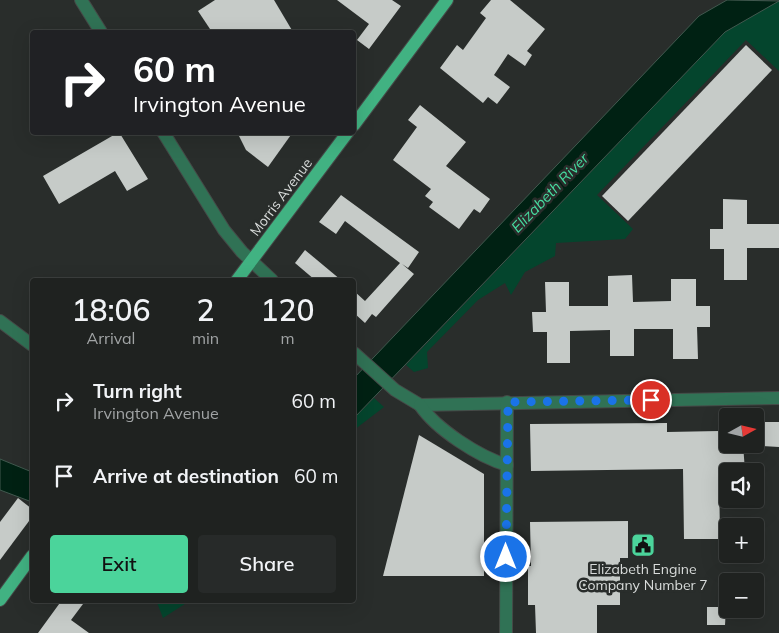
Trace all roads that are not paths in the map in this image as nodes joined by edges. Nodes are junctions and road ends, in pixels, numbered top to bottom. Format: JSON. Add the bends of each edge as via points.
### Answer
{"nodes":[{"id":1,"x":81,"y":0,"type":"edge"},
{"id":2,"x":447,"y":0,"type":"edge"},
{"id":3,"x":100,"y":30,"type":"edge"},
{"id":4,"x":356,"y":122,"type":"edge"},
{"id":5,"x":165,"y":135,"type":"edge"},
{"id":6,"x":346,"y":135,"type":"edge"},
{"id":7,"x":251,"y":261,"type":"junction"},
{"id":8,"x":238,"y":278,"type":"edge"},
{"id":9,"x":270,"y":278,"type":"edge"},
{"id":10,"x":0,"y":321,"type":"edge"},
{"id":11,"x":30,"y":344,"type":"edge"},
{"id":12,"x":356,"y":355,"type":"edge"},
{"id":13,"x":779,"y":398,"type":"edge"},
{"id":14,"x":508,"y":402,"type":"junction"},
{"id":15,"x":420,"y":405,"type":"junction"},
{"id":16,"x":507,"y":465,"type":"junction"},
{"id":17,"x":30,"y":559,"type":"edge"},
{"id":18,"x":0,"y":600,"type":"edge"},
{"id":19,"x":506,"y":633,"type":"edge"}],
"edges":[{"from":1,"to":3,"type":"street"},
{"from":2,"to":4,"type":"main road"},
{"from":5,"to":7,"type":"street","via":[[224,230]]},
{"from":6,"to":7,"type":"main road","name":"Morris Avenue"},
{"from":7,"to":8,"type":"main road","name":"Morris Avenue"},
{"from":7,"to":9,"type":"street"},
{"from":10,"to":11,"type":"street"},
{"from":12,"to":15,"type":"street","via":[[395,390]]},
{"from":13,"to":14,"type":"street"},
{"from":14,"to":15,"type":"street"},
{"from":14,"to":16,"type":"street"},
{"from":15,"to":16,"type":"street","via":[[430,419],[491,460]]},
{"from":16,"to":19,"type":"street"},
{"from":17,"to":18,"type":"main road"}]}
